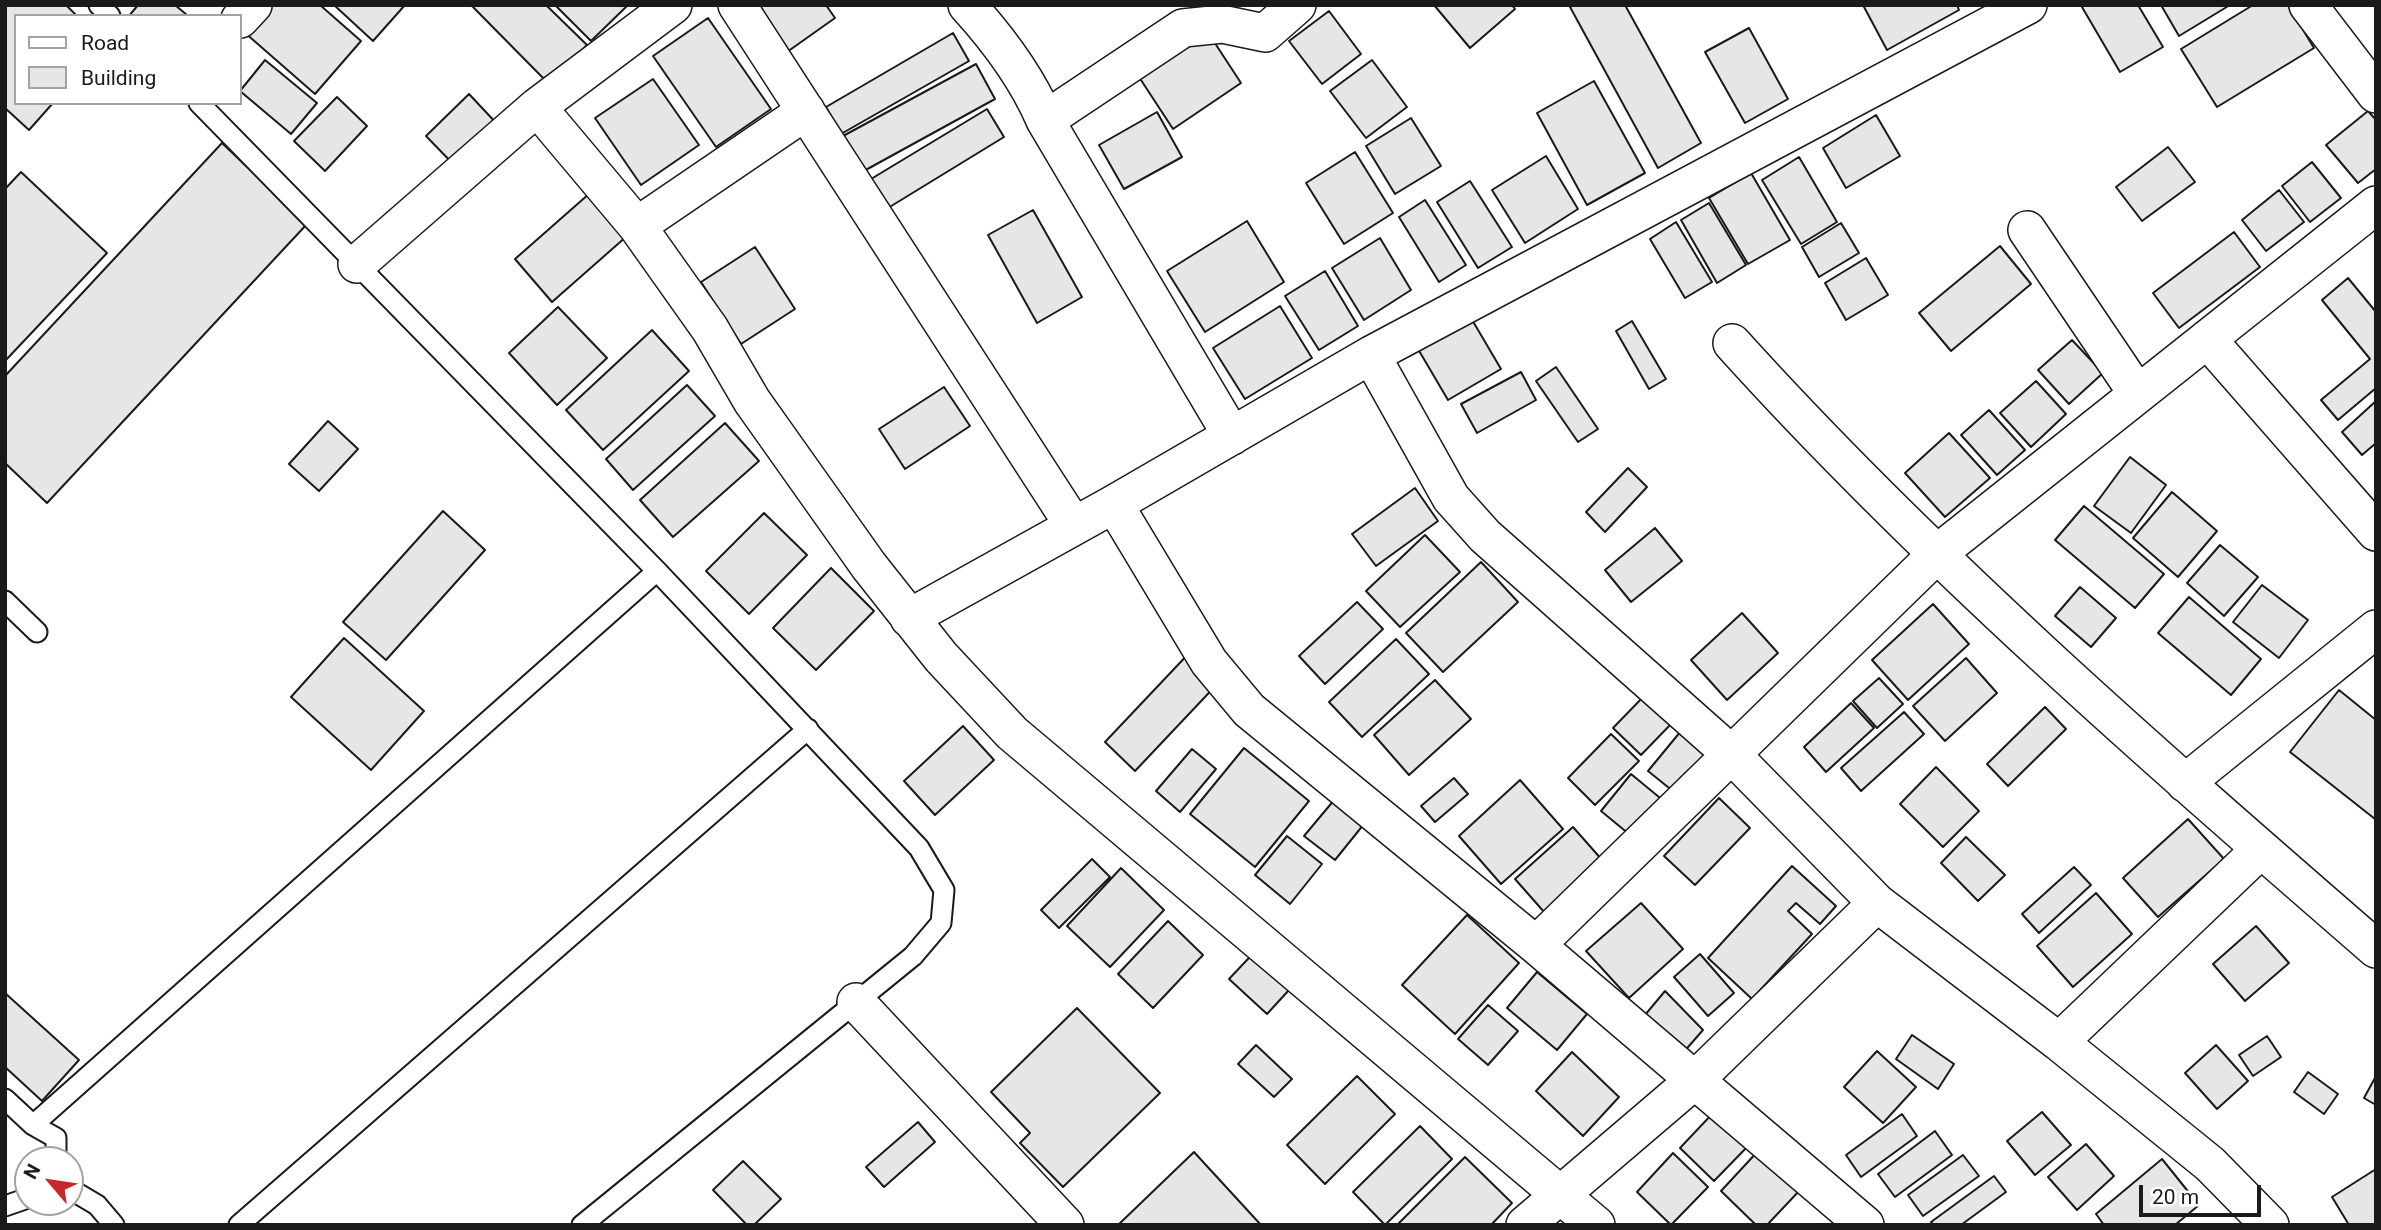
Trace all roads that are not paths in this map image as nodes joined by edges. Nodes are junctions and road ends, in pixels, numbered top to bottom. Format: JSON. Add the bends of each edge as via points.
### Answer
{"nodes":[{"id":1,"x":673,"y":5,"type":"edge"},
{"id":2,"x":737,"y":5,"type":"edge"},
{"id":3,"x":967,"y":5,"type":"edge"},
{"id":4,"x":1297,"y":5,"type":"edge"},
{"id":5,"x":2028,"y":5,"type":"edge"},
{"id":6,"x":2308,"y":5,"type":"edge"},
{"id":7,"x":2376,"y":94,"type":"edge"},
{"id":8,"x":201,"y":105,"type":"edge"},
{"id":9,"x":537,"y":107,"type":"junction"},
{"id":10,"x":806,"y":111,"type":"junction"},
{"id":11,"x":1045,"y":120,"type":"junction"},
{"id":12,"x":2376,"y":205,"type":"edge"},
{"id":13,"x":637,"y":226,"type":"junction"},
{"id":14,"x":2027,"y":230,"type":"dead end"},
{"id":15,"x":357,"y":264,"type":"junction"},
{"id":16,"x":2207,"y":339,"type":"junction"},
{"id":17,"x":1732,"y":343,"type":"dead end"},
{"id":18,"x":1371,"y":355,"type":"junction"},
{"id":19,"x":2137,"y":393,"type":"junction"},
{"id":20,"x":1232,"y":436,"type":"junction"},
{"id":21,"x":1114,"y":505,"type":"junction"},
{"id":22,"x":1074,"y":526,"type":"junction"},
{"id":23,"x":2376,"y":532,"type":"edge"},
{"id":24,"x":1938,"y":553,"type":"junction"},
{"id":25,"x":657,"y":571,"type":"junction"},
{"id":26,"x":5,"y":601,"type":"edge"},
{"id":27,"x":909,"y":618,"type":"junction"},
{"id":28,"x":2376,"y":629,"type":"edge"},
{"id":29,"x":37,"y":632,"type":"dead end"},
{"id":30,"x":808,"y":729,"type":"junction"},
{"id":31,"x":1731,"y":754,"type":"junction"},
{"id":32,"x":2185,"y":783,"type":"junction"},
{"id":33,"x":2261,"y":849,"type":"junction"},
{"id":34,"x":1877,"y":903,"type":"junction"},
{"id":35,"x":1536,"y":945,"type":"junction"},
{"id":36,"x":2376,"y":948,"type":"edge"},
{"id":37,"x":856,"y":1002,"type":"junction"},
{"id":38,"x":2059,"y":1042,"type":"junction"},
{"id":39,"x":1696,"y":1079,"type":"junction"},
{"id":40,"x":5,"y":1100,"type":"edge"},
{"id":41,"x":33,"y":1125,"type":"junction"},
{"id":42,"x":55,"y":1146,"type":"edge"},
{"id":43,"x":1561,"y":1194,"type":"junction"},
{"id":44,"x":84,"y":1197,"type":"edge"},
{"id":45,"x":114,"y":1225,"type":"edge"},
{"id":46,"x":239,"y":1225,"type":"edge"},
{"id":47,"x":582,"y":1225,"type":"edge"},
{"id":48,"x":1065,"y":1225,"type":"edge"},
{"id":49,"x":1525,"y":1225,"type":"edge"},
{"id":50,"x":1596,"y":1225,"type":"edge"},
{"id":51,"x":1865,"y":1225,"type":"edge"},
{"id":52,"x":2270,"y":1225,"type":"edge"}],
"edges":[{"from":1,"to":9,"type":"street"},
{"from":2,"to":10,"type":"street"},
{"from":3,"to":11,"type":"street","via":[[1009,58]]},
{"from":4,"to":11,"type":"street","via":[[1265,33],[1222,24],[1183,28]]},
{"from":5,"to":18,"type":"street"},
{"from":6,"to":7,"type":"street"},
{"from":8,"to":15,"type":"lane"},
{"from":9,"to":13,"type":"street"},
{"from":9,"to":15,"type":"street"},
{"from":10,"to":13,"type":"street"},
{"from":10,"to":22,"type":"street"},
{"from":11,"to":20,"type":"street"},
{"from":12,"to":16,"type":"street"},
{"from":13,"to":27,"type":"street","via":[[710,329],[752,401]]},
{"from":14,"to":19,"type":"street"},
{"from":15,"to":25,"type":"lane"},
{"from":16,"to":19,"type":"street"},
{"from":16,"to":23,"type":"street"},
{"from":17,"to":24,"type":"street","via":[[1780,397]]},
{"from":18,"to":20,"type":"street"},
{"from":18,"to":31,"type":"street","via":[[1451,498],[1476,526]]},
{"from":19,"to":24,"type":"street"},
{"from":20,"to":21,"type":"street"},
{"from":21,"to":22,"type":"street"},
{"from":21,"to":35,"type":"street","via":[[1209,662],[1249,710]]},
{"from":22,"to":27,"type":"street"},
{"from":24,"to":31,"type":"street"},
{"from":24,"to":32,"type":"street"},
{"from":25,"to":30,"type":"lane"},
{"from":25,"to":41,"type":"lane"},
{"from":26,"to":29,"type":"lane"},
{"from":27,"to":43,"type":"street","via":[[1012,733]]},
{"from":28,"to":32,"type":"street"},
{"from":30,"to":37,"type":"lane","via":[[919,848],[944,890],[941,923],[913,956]]},
{"from":30,"to":46,"type":"lane"},
{"from":31,"to":34,"type":"street"},
{"from":31,"to":35,"type":"street"},
{"from":32,"to":33,"type":"street"},
{"from":33,"to":36,"type":"street"},
{"from":33,"to":38,"type":"street"},
{"from":34,"to":38,"type":"street"},
{"from":34,"to":39,"type":"street"},
{"from":35,"to":39,"type":"street"},
{"from":37,"to":47,"type":"lane"},
{"from":37,"to":48,"type":"street"},
{"from":38,"to":52,"type":"street","via":[[2210,1164]]},
{"from":39,"to":43,"type":"street"},
{"from":39,"to":51,"type":"street"},
{"from":40,"to":41,"type":"lane"},
{"from":41,"to":42,"type":"lane","via":[[55,1138]]},
{"from":43,"to":49,"type":"street"},
{"from":43,"to":50,"type":"street"},
{"from":44,"to":45,"type":"lane"}]}
